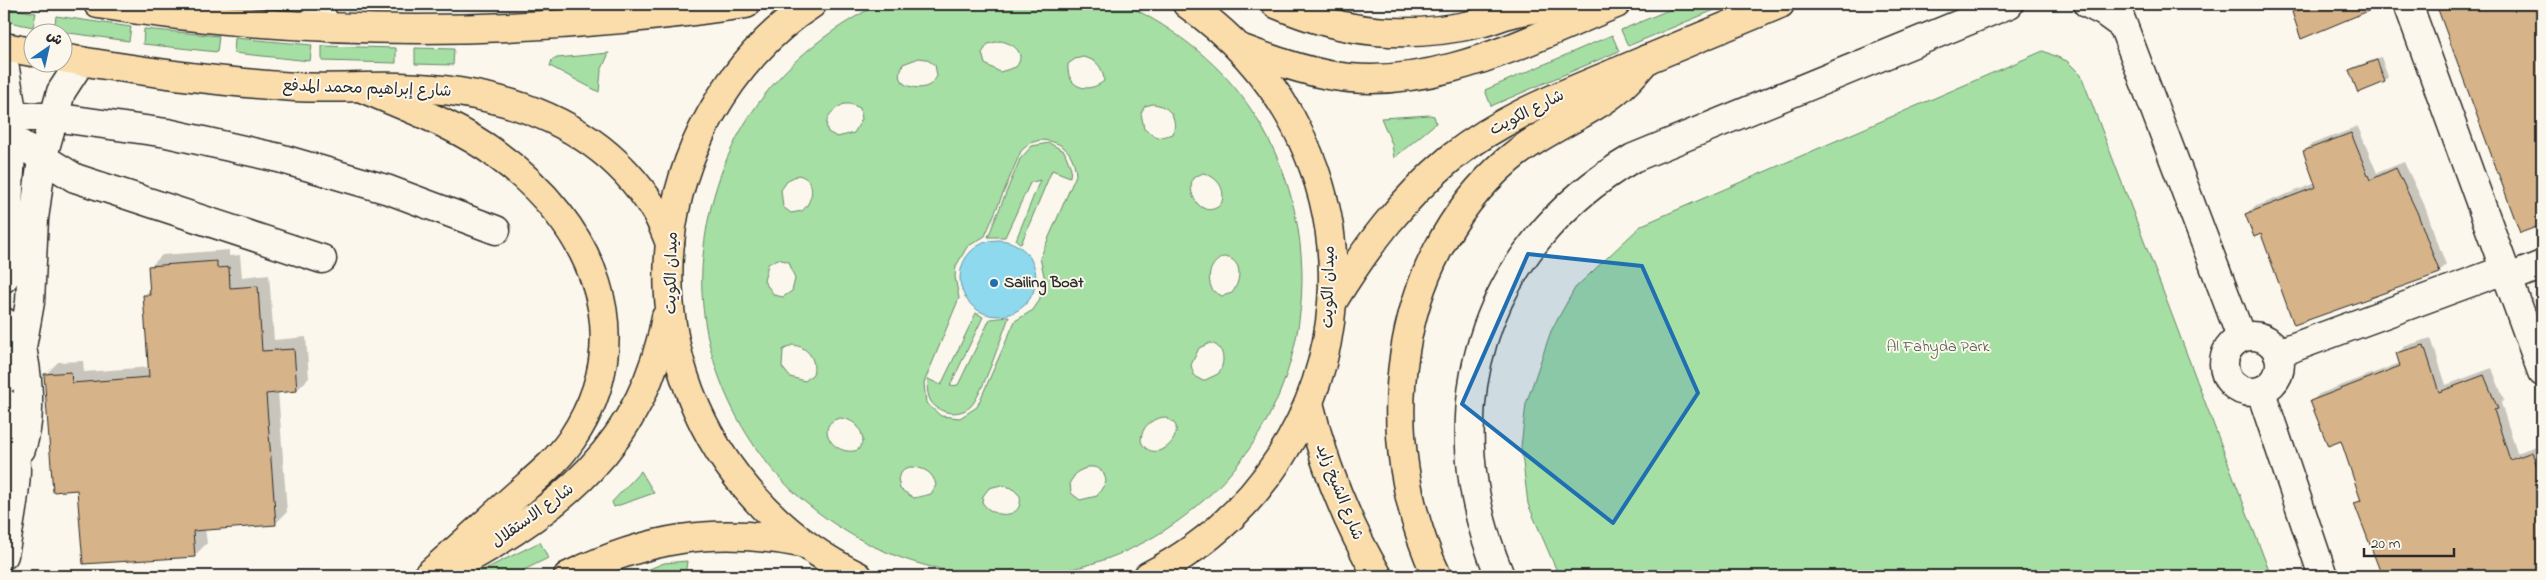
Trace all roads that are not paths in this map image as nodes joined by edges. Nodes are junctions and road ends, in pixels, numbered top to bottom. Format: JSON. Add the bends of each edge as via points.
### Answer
{"nodes":[{"id":1,"x":98,"y":4,"type":"edge"},
{"id":2,"x":583,"y":4,"type":"edge"},
{"id":3,"x":746,"y":4,"type":"edge"},
{"id":4,"x":812,"y":4,"type":"edge"},
{"id":5,"x":1187,"y":4,"type":"edge"},
{"id":6,"x":1276,"y":4,"type":"edge"},
{"id":7,"x":1573,"y":4,"type":"edge"},
{"id":8,"x":1616,"y":4,"type":"edge"},
{"id":9,"x":1780,"y":4,"type":"edge"},
{"id":10,"x":2009,"y":4,"type":"edge"},
{"id":11,"x":2088,"y":4,"type":"edge"},
{"id":12,"x":2408,"y":4,"type":"edge"},
{"id":13,"x":2118,"y":14,"type":"edge"},
{"id":14,"x":322,"y":15,"type":"edge"},
{"id":15,"x":435,"y":29,"type":"junction"},
{"id":16,"x":4,"y":47,"type":"edge"},
{"id":17,"x":1238,"y":47,"type":"junction"},
{"id":18,"x":22,"y":50,"type":"edge"},
{"id":19,"x":72,"y":59,"type":"edge"},
{"id":20,"x":1648,"y":59,"type":"junction"},
{"id":21,"x":4,"y":63,"type":"edge"},
{"id":22,"x":68,"y":72,"type":"edge"},
{"id":23,"x":362,"y":88,"type":"junction"},
{"id":24,"x":53,"y":117,"type":"junction"},
{"id":25,"x":10,"y":132,"type":"edge"},
{"id":26,"x":42,"y":159,"type":"junction"},
{"id":27,"x":496,"y":230,"type":"dead end"},
{"id":28,"x":670,"y":243,"type":"junction"},
{"id":29,"x":322,"y":259,"type":"dead end"},
{"id":30,"x":2542,"y":265,"type":"edge"},
{"id":31,"x":2505,"y":274,"type":"junction"},
{"id":32,"x":4,"y":278,"type":"edge"},
{"id":33,"x":669,"y":298,"type":"junction"},
{"id":34,"x":1332,"y":302,"type":"junction"},
{"id":35,"x":4,"y":322,"type":"edge"},
{"id":36,"x":2241,"y":337,"type":"junction"},
{"id":37,"x":23,"y":350,"type":"junction"},
{"id":38,"x":2278,"y":353,"type":"junction"},
{"id":39,"x":2542,"y":372,"type":"edge"},
{"id":40,"x":4,"y":379,"type":"edge"},
{"id":41,"x":2261,"y":392,"type":"junction"},
{"id":42,"x":4,"y":403,"type":"edge"},
{"id":43,"x":1309,"y":403,"type":"junction"},
{"id":44,"x":17,"y":460,"type":"junction"},
{"id":45,"x":802,"y":543,"type":"junction"},
{"id":46,"x":4,"y":555,"type":"edge"},
{"id":47,"x":427,"y":576,"type":"edge"},
{"id":48,"x":435,"y":576,"type":"edge"},
{"id":49,"x":568,"y":576,"type":"edge"},
{"id":50,"x":858,"y":576,"type":"edge"},
{"id":51,"x":1148,"y":576,"type":"edge"},
{"id":52,"x":1378,"y":576,"type":"edge"},
{"id":53,"x":1437,"y":576,"type":"edge"},
{"id":54,"x":1500,"y":576,"type":"edge"},
{"id":55,"x":2323,"y":576,"type":"edge"}],
"edges":[{"from":1,"to":14,"type":"main road","via":[[195,16]]},
{"from":2,"to":15,"type":"main road"},
{"from":3,"to":15,"type":"main road","via":[[589,22]]},
{"from":4,"to":28,"type":"main road","name":"ميدان الكويت","via":[[773,34],[722,95],[687,166],[676,204]]},
{"from":5,"to":17,"type":"main road","name":"ميدان الكويت"},
{"from":6,"to":7,"type":"main road","via":[[1341,27],[1412,34],[1447,30],[1527,10]]},
{"from":8,"to":17,"type":"main road","via":[[1484,58],[1423,75],[1360,78],[1329,75]]},
{"from":9,"to":20,"type":"main road","name":"شارع الكويت"},
{"from":10,"to":54,"type":"street","via":[[1633,158],[1586,187],[1544,229],[1505,288],[1489,322],[1470,394],[1471,474],[1478,513]]},
{"from":11,"to":13,"type":"street","via":[[2104,12]]},
{"from":12,"to":31,"type":"street"},
{"from":13,"to":36,"type":"street"},
{"from":14,"to":15,"type":"main road"},
{"from":16,"to":18,"type":"main road"},
{"from":17,"to":34,"type":"main road","name":"ميدان الكويت","via":[[1287,110],[1319,183],[1333,262]]},
{"from":19,"to":23,"type":"main road","name":"شارع إبراهيم محمد المدفع","via":[[227,81]]},
{"from":20,"to":34,"type":"main road","name":"شارع الكويت","via":[[1516,116],[1453,157],[1398,209],[1374,238]]},
{"from":20,"to":53,"type":"main road","via":[[1611,95],[1531,142],[1488,179],[1454,222],[1421,290],[1402,364],[1400,442],[1414,517]]},
{"from":21,"to":25,"type":"street"},
{"from":22,"to":24,"type":"street"},
{"from":23,"to":28,"type":"main road","name":"شارع إبراهيم محمد المدفع","via":[[408,87],[472,94],[526,109],[576,130],[633,180],[655,210]]},
{"from":23,"to":47,"type":"main road","via":[[468,136],[524,177],[570,228],[588,258],[598,283],[603,309],[605,336],[599,380],[583,421],[571,440],[542,473]]},
{"from":24,"to":25,"type":"street"},
{"from":24,"to":26,"type":"street"},
{"from":24,"to":27,"type":"street","via":[[166,133],[279,158],[389,190]]},
{"from":25,"to":26,"type":"street"},
{"from":25,"to":32,"type":"street"},
{"from":26,"to":29,"type":"street","via":[[63,173],[88,183]]},
{"from":26,"to":37,"type":"street"},
{"from":28,"to":33,"type":"main road","name":"ميدان الكويت"},
{"from":30,"to":31,"type":"street"},
{"from":31,"to":38,"type":"street"},
{"from":31,"to":39,"type":"street"},
{"from":33,"to":45,"type":"main road","name":"ميدان الكويت","via":[[681,369],[708,435],[749,494]]},
{"from":33,"to":48,"type":"main road","name":"شارع الاستقلال","via":[[654,364],[642,395],[606,453],[584,478],[521,528]]},
{"from":34,"to":43,"type":"main road","name":"ميدان الكويت","via":[[1325,354]]},
{"from":35,"to":37,"type":"street","via":[[20,336]]},
{"from":36,"to":38,"type":"street","via":[[2259,337],[2274,346]]},
{"from":36,"to":41,"type":"street","via":[[2227,350],[2223,359],[2224,369],[2233,386],[2242,391]]},
{"from":37,"to":40,"type":"street","via":[[20,364]]},
{"from":37,"to":44,"type":"street","via":[[28,417],[25,439]]},
{"from":38,"to":41,"type":"street","via":[[2276,380]]},
{"from":41,"to":55,"type":"street"},
{"from":42,"to":44,"type":"street","via":[[15,439]]},
{"from":43,"to":51,"type":"main road","name":"ميدان الكويت","via":[[1281,458],[1243,507],[1196,548]]},
{"from":43,"to":52,"type":"main road","name":"شارع الشيخ زايد","via":[[1330,480]]},
{"from":44,"to":46,"type":"street"},
{"from":45,"to":49,"type":"main road","via":[[739,534],[675,538],[613,555]]},
{"from":45,"to":50,"type":"main road","name":"ميدان الكويت"}]}
